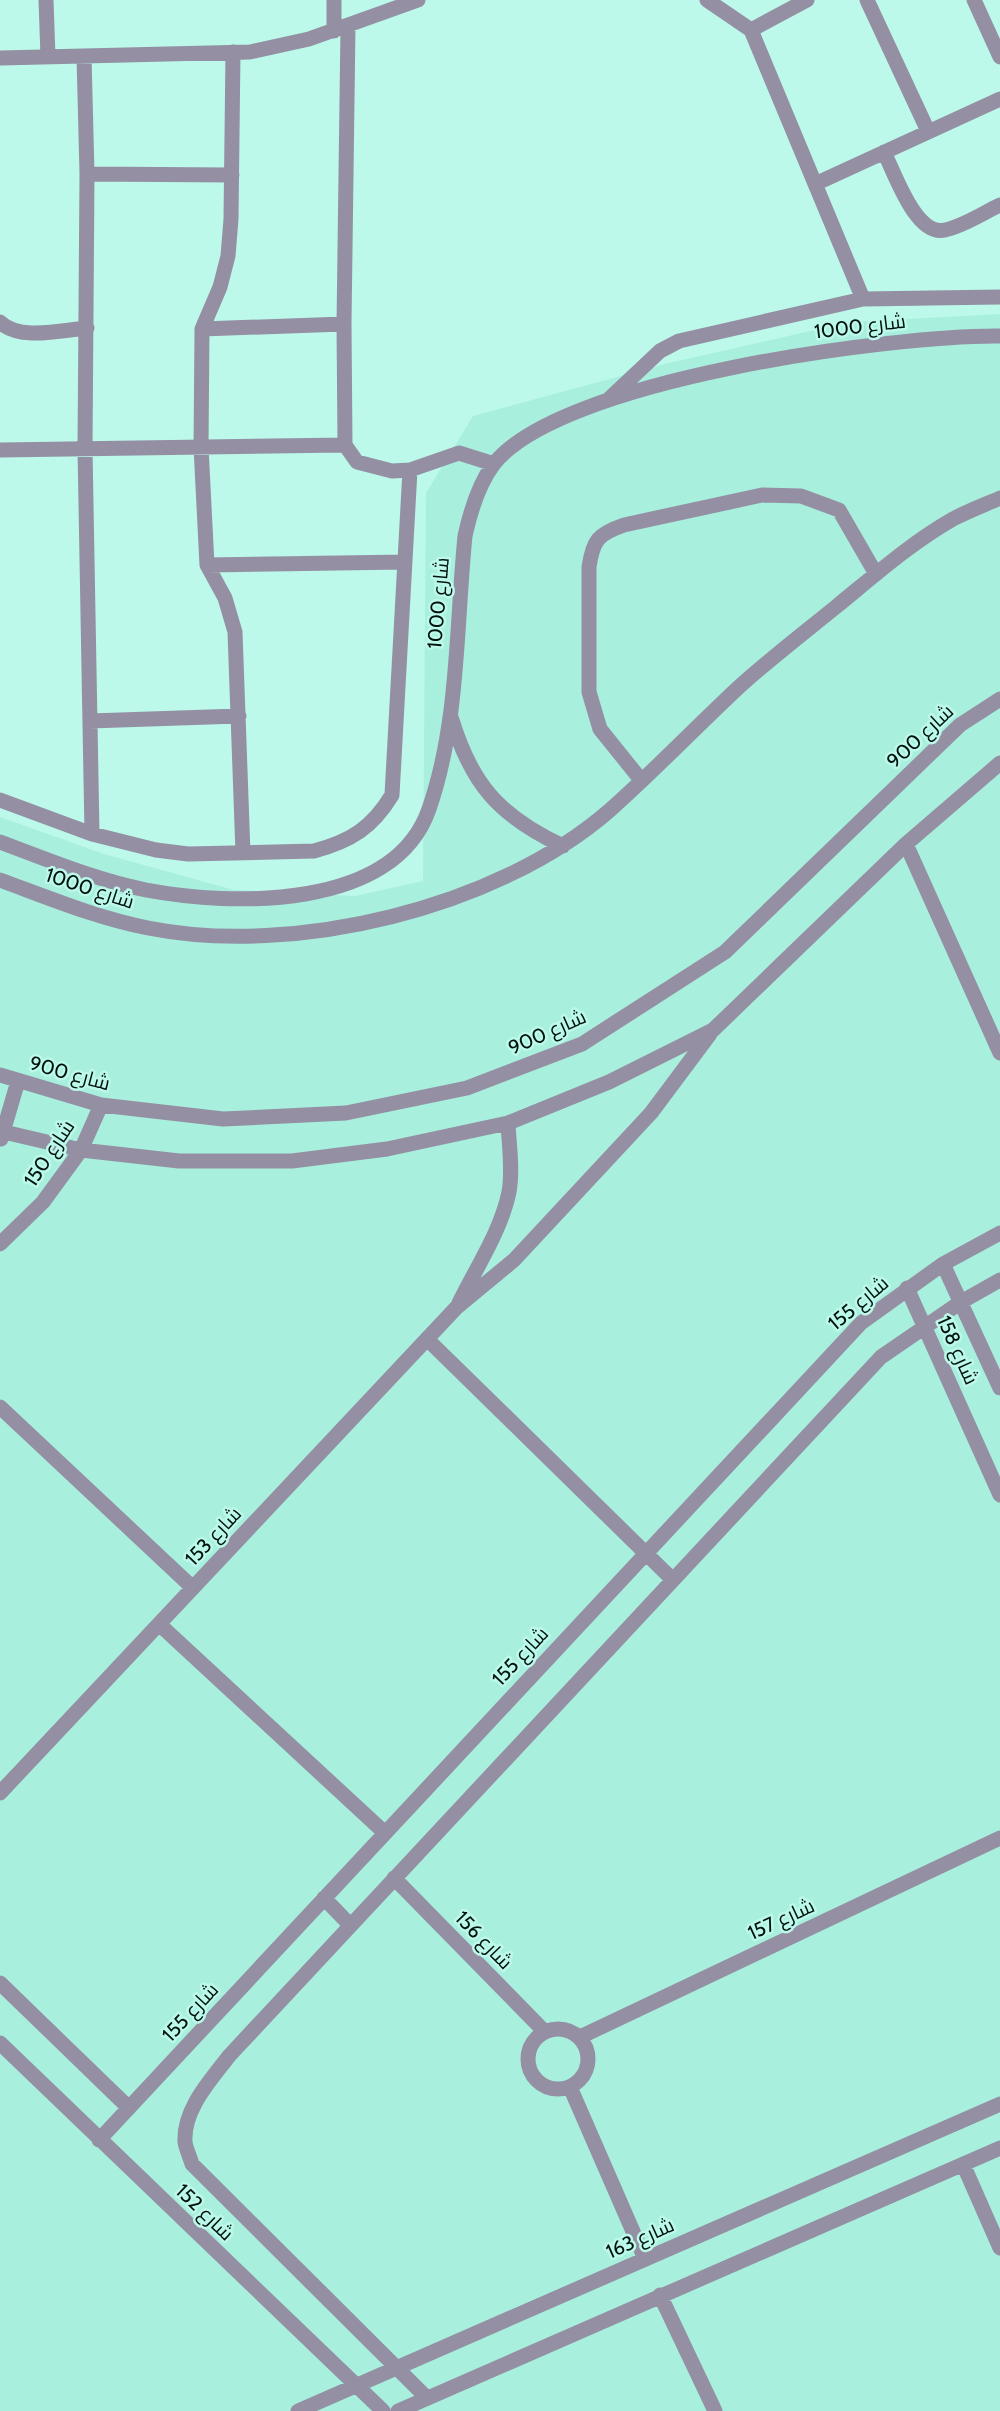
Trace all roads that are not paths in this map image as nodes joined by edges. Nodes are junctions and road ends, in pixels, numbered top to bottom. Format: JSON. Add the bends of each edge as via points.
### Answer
{"nodes":[{"id":1,"x":46,"y":0,"type":"edge"},
{"id":2,"x":334,"y":0,"type":"edge"},
{"id":3,"x":418,"y":0,"type":"edge"},
{"id":4,"x":707,"y":0,"type":"edge"},
{"id":5,"x":807,"y":0,"type":"edge"},
{"id":6,"x":867,"y":0,"type":"edge"},
{"id":7,"x":974,"y":0,"type":"edge"},
{"id":8,"x":341,"y":28,"type":"junction"},
{"id":9,"x":751,"y":30,"type":"junction"},
{"id":10,"x":995,"y":32,"type":"edge"},
{"id":11,"x":233,"y":52,"type":"junction"},
{"id":12,"x":84,"y":56,"type":"junction"},
{"id":13,"x":48,"y":57,"type":"junction"},
{"id":14,"x":1000,"y":57,"type":"edge"},
{"id":15,"x":0,"y":58,"type":"edge"},
{"id":16,"x":1000,"y":99,"type":"edge"},
{"id":17,"x":928,"y":131,"type":"junction"},
{"id":18,"x":884,"y":152,"type":"junction"},
{"id":19,"x":87,"y":174,"type":"junction"},
{"id":20,"x":232,"y":175,"type":"junction"},
{"id":21,"x":815,"y":184,"type":"junction"},
{"id":22,"x":1000,"y":205,"type":"edge"},
{"id":23,"x":1000,"y":297,"type":"edge"},
{"id":24,"x":863,"y":299,"type":"junction"},
{"id":25,"x":0,"y":322,"type":"edge"},
{"id":26,"x":344,"y":324,"type":"junction"},
{"id":27,"x":87,"y":328,"type":"junction"},
{"id":28,"x":202,"y":329,"type":"junction"},
{"id":29,"x":993,"y":336,"type":"edge"},
{"id":30,"x":1000,"y":346,"type":"edge"},
{"id":31,"x":608,"y":400,"type":"junction"},
{"id":32,"x":345,"y":445,"type":"junction"},
{"id":33,"x":201,"y":447,"type":"junction"},
{"id":34,"x":85,"y":449,"type":"junction"},
{"id":35,"x":0,"y":450,"type":"edge"},
{"id":36,"x":494,"y":464,"type":"junction"},
{"id":37,"x":410,"y":470,"type":"junction"},
{"id":38,"x":1000,"y":498,"type":"edge"},
{"id":39,"x":405,"y":562,"type":"junction"},
{"id":40,"x":207,"y":565,"type":"junction"},
{"id":41,"x":876,"y":574,"type":"junction"},
{"id":42,"x":1000,"y":699,"type":"edge"},
{"id":43,"x":239,"y":716,"type":"junction"},
{"id":44,"x":451,"y":717,"type":"junction"},
{"id":45,"x":90,"y":721,"type":"junction"},
{"id":46,"x":1000,"y":763,"type":"edge"},
{"id":47,"x":642,"y":780,"type":"junction"},
{"id":48,"x":0,"y":800,"type":"edge"},
{"id":49,"x":92,"y":834,"type":"junction"},
{"id":50,"x":0,"y":842,"type":"edge"},
{"id":51,"x":906,"y":844,"type":"junction"},
{"id":52,"x":562,"y":846,"type":"junction"},
{"id":53,"x":243,"y":853,"type":"junction"},
{"id":54,"x":0,"y":880,"type":"edge"},
{"id":55,"x":713,"y":1030,"type":"junction"},
{"id":56,"x":1000,"y":1053,"type":"edge"},
{"id":57,"x":0,"y":1076,"type":"edge"},
{"id":58,"x":18,"y":1081,"type":"junction"},
{"id":59,"x":101,"y":1105,"type":"junction"},
{"id":60,"x":508,"y":1123,"type":"junction"},
{"id":61,"x":1,"y":1134,"type":"edge"},
{"id":62,"x":81,"y":1150,"type":"junction"},
{"id":63,"x":1000,"y":1233,"type":"edge"},
{"id":64,"x":0,"y":1244,"type":"edge"},
{"id":65,"x":943,"y":1264,"type":"junction"},
{"id":66,"x":1000,"y":1281,"type":"edge"},
{"id":67,"x":907,"y":1288,"type":"junction"},
{"id":68,"x":961,"y":1302,"type":"junction"},
{"id":69,"x":456,"y":1308,"type":"junction"},
{"id":70,"x":924,"y":1326,"type":"junction"},
{"id":71,"x":427,"y":1339,"type":"junction"},
{"id":72,"x":1000,"y":1388,"type":"edge"},
{"id":73,"x":0,"y":1407,"type":"edge"},
{"id":74,"x":1000,"y":1495,"type":"edge"},
{"id":75,"x":645,"y":1552,"type":"junction"},
{"id":76,"x":673,"y":1580,"type":"junction"},
{"id":77,"x":193,"y":1588,"type":"junction"},
{"id":78,"x":159,"y":1623,"type":"junction"},
{"id":79,"x":0,"y":1793,"type":"edge"},
{"id":80,"x":385,"y":1833,"type":"junction"},
{"id":81,"x":1000,"y":1839,"type":"edge"},
{"id":82,"x":394,"y":1878,"type":"junction"},
{"id":83,"x":324,"y":1898,"type":"junction"},
{"id":84,"x":350,"y":1925,"type":"junction"},
{"id":85,"x":0,"y":1983,"type":"edge"},
{"id":86,"x":544,"y":2031,"type":"junction"},
{"id":87,"x":580,"y":2037,"type":"junction"},
{"id":88,"x":0,"y":2043,"type":"edge"},
{"id":89,"x":570,"y":2087,"type":"junction"},
{"id":90,"x":1000,"y":2104,"type":"edge"},
{"id":91,"x":129,"y":2108,"type":"junction"},
{"id":92,"x":99,"y":2140,"type":"junction"},
{"id":93,"x":1000,"y":2148,"type":"edge"},
{"id":94,"x":963,"y":2164,"type":"junction"},
{"id":95,"x":1000,"y":2248,"type":"edge"},
{"id":96,"x":645,"y":2259,"type":"junction"},
{"id":97,"x":660,"y":2295,"type":"junction"},
{"id":98,"x":396,"y":2368,"type":"junction"},
{"id":99,"x":356,"y":2386,"type":"junction"},
{"id":100,"x":427,"y":2398,"type":"junction"},
{"id":101,"x":298,"y":2411,"type":"edge"},
{"id":102,"x":383,"y":2411,"type":"edge"},
{"id":103,"x":398,"y":2411,"type":"edge"},
{"id":104,"x":715,"y":2411,"type":"edge"}],
"edges":[{"from":1,"to":13,"type":"street"},
{"from":2,"to":8,"type":"street"},
{"from":3,"to":8,"type":"street"},
{"from":4,"to":9,"type":"street"},
{"from":5,"to":9,"type":"street"},
{"from":6,"to":17,"type":"street"},
{"from":7,"to":10,"type":"street"},
{"from":8,"to":11,"type":"street","via":[[279,48]]},
{"from":8,"to":26,"type":"street"},
{"from":9,"to":21,"type":"street"},
{"from":10,"to":14,"type":"street"},
{"from":11,"to":12,"type":"street"},
{"from":11,"to":20,"type":"street"},
{"from":12,"to":13,"type":"street"},
{"from":12,"to":19,"type":"street"},
{"from":13,"to":15,"type":"street"},
{"from":16,"to":17,"type":"street"},
{"from":17,"to":18,"type":"street"},
{"from":18,"to":21,"type":"street"},
{"from":18,"to":22,"type":"street","via":[[917,219],[929,230],[944,231]]},
{"from":19,"to":20,"type":"street"},
{"from":19,"to":27,"type":"street"},
{"from":20,"to":28,"type":"street","via":[[228,256]]},
{"from":21,"to":24,"type":"street"},
{"from":23,"to":24,"type":"street"},
{"from":24,"to":31,"type":"street","via":[[679,341],[660,351]]},
{"from":25,"to":27,"type":"street","via":[[11,330],[28,332]]},
{"from":26,"to":28,"type":"street"},
{"from":26,"to":32,"type":"street"},
{"from":27,"to":34,"type":"street"},
{"from":28,"to":33,"type":"street"},
{"from":29,"to":30,"type":"street"},
{"from":29,"to":31,"type":"street","name":"شارع 1000","via":[[909,340],[820,351],[702,375]]},
{"from":31,"to":36,"type":"street","name":"شارع 1000","via":[[552,423],[522,440]]},
{"from":32,"to":33,"type":"street"},
{"from":32,"to":37,"type":"street","via":[[357,462],[371,468]]},
{"from":33,"to":34,"type":"street"},
{"from":33,"to":40,"type":"street"},
{"from":34,"to":35,"type":"street"},
{"from":34,"to":45,"type":"street"},
{"from":36,"to":37,"type":"street","via":[[459,453]]},
{"from":36,"to":44,"type":"street","name":"شارع 1000","via":[[469,517],[465,536]]},
{"from":37,"to":39,"type":"street"},
{"from":38,"to":41,"type":"street","name":"شارع 1000","via":[[954,518]]},
{"from":39,"to":40,"type":"street"},
{"from":39,"to":53,"type":"street","via":[[392,795],[380,816],[332,846],[296,853]]},
{"from":40,"to":43,"type":"street","via":[[225,598],[235,632]]},
{"from":41,"to":47,"type":"street","name":"شارع 1000","via":[[741,685]]},
{"from":41,"to":47,"type":"street","via":[[839,510],[801,496],[762,495],[605,531],[592,547],[589,567],[589,692],[600,729]]},
{"from":42,"to":59,"type":"street","name":"شارع 900","via":[[960,725],[725,952],[582,1044],[467,1088],[346,1113],[223,1119]]},
{"from":43,"to":45,"type":"street"},
{"from":43,"to":53,"type":"street"},
{"from":44,"to":50,"type":"street","name":"شارع 1000","via":[[429,810],[414,836],[380,868],[323,891],[272,899],[237,899],[146,890],[94,877]]},
{"from":44,"to":52,"type":"street","via":[[461,751],[478,782],[530,831]]},
{"from":45,"to":49,"type":"street"},
{"from":46,"to":51,"type":"street"},
{"from":47,"to":52,"type":"street","name":"شارع 1000"},
{"from":48,"to":49,"type":"street"},
{"from":49,"to":53,"type":"street","via":[[156,850]]},
{"from":51,"to":55,"type":"street"},
{"from":51,"to":56,"type":"street"},
{"from":52,"to":54,"type":"street","name":"شارع 1000","via":[[500,879],[431,905],[315,931],[257,935],[150,928],[96,915]]},
{"from":55,"to":60,"type":"street","via":[[609,1082]]},
{"from":55,"to":69,"type":"street","via":[[651,1113],[514,1260]]},
{"from":57,"to":58,"type":"street","name":"شارع 900"},
{"from":58,"to":59,"type":"street","name":"شارع 900"},
{"from":58,"to":61,"type":"street"},
{"from":59,"to":62,"type":"street","name":"شارع 150"},
{"from":60,"to":62,"type":"street","via":[[387,1149],[292,1161],[179,1161]]},
{"from":60,"to":69,"type":"street","via":[[509,1191],[504,1211]]},
{"from":61,"to":62,"type":"street"},
{"from":62,"to":64,"type":"street","name":"شارع 150","via":[[43,1202]]},
{"from":63,"to":65,"type":"street","name":"شارع 155"},
{"from":65,"to":67,"type":"street","name":"شارع 155"},
{"from":65,"to":68,"type":"street","name":"شارع 158"},
{"from":66,"to":68,"type":"street"},
{"from":67,"to":70,"type":"street","name":"شارع 158"},
{"from":67,"to":75,"type":"street","name":"شارع 155","via":[[861,1323]]},
{"from":68,"to":70,"type":"street"},
{"from":68,"to":72,"type":"street","name":"شارع 158"},
{"from":69,"to":71,"type":"street","name":"شارع 153"},
{"from":70,"to":74,"type":"street","name":"شارع 158"},
{"from":70,"to":76,"type":"street","via":[[881,1357]]},
{"from":71,"to":75,"type":"street"},
{"from":71,"to":77,"type":"street","name":"شارع 153"},
{"from":73,"to":77,"type":"street"},
{"from":75,"to":76,"type":"street"},
{"from":75,"to":80,"type":"street","name":"شارع 155"},
{"from":76,"to":82,"type":"street"},
{"from":77,"to":78,"type":"street","name":"شارع 153"},
{"from":78,"to":79,"type":"street","name":"شارع 153"},
{"from":78,"to":80,"type":"street"},
{"from":80,"to":83,"type":"street","name":"شارع 155"},
{"from":81,"to":87,"type":"street","name":"شارع 157"},
{"from":82,"to":84,"type":"street"},
{"from":82,"to":86,"type":"street","name":"شارع 156"},
{"from":83,"to":84,"type":"street"},
{"from":83,"to":91,"type":"street","name":"شارع 155"},
{"from":84,"to":98,"type":"street","name":"شارع 152","via":[[229,2056],[198,2097],[188,2119],[185,2142],[192,2164]]},
{"from":85,"to":91,"type":"street"},
{"from":86,"to":87,"type":"street","via":[[569,2030]]},
{"from":86,"to":89,"type":"street","via":[[531,2044],[528,2063],[536,2079],[551,2089]]},
{"from":87,"to":89,"type":"street","via":[[587,2050],[588,2065],[582,2078]]},
{"from":88,"to":92,"type":"street","name":"شارع 152"},
{"from":89,"to":96,"type":"street"},
{"from":90,"to":96,"type":"street","name":"شارع 163"},
{"from":91,"to":92,"type":"street","name":"شارع 155"},
{"from":92,"to":99,"type":"street","name":"شارع 152"},
{"from":93,"to":94,"type":"street"},
{"from":94,"to":95,"type":"street"},
{"from":94,"to":97,"type":"street"},
{"from":96,"to":98,"type":"street","name":"شارع 163"},
{"from":97,"to":100,"type":"street"},
{"from":97,"to":104,"type":"street"},
{"from":98,"to":99,"type":"street","name":"شارع 163"},
{"from":98,"to":100,"type":"street","name":"شارع 152"},
{"from":99,"to":101,"type":"street","name":"شارع 163"},
{"from":99,"to":102,"type":"street","name":"شارع 152"},
{"from":100,"to":103,"type":"street"}]}
